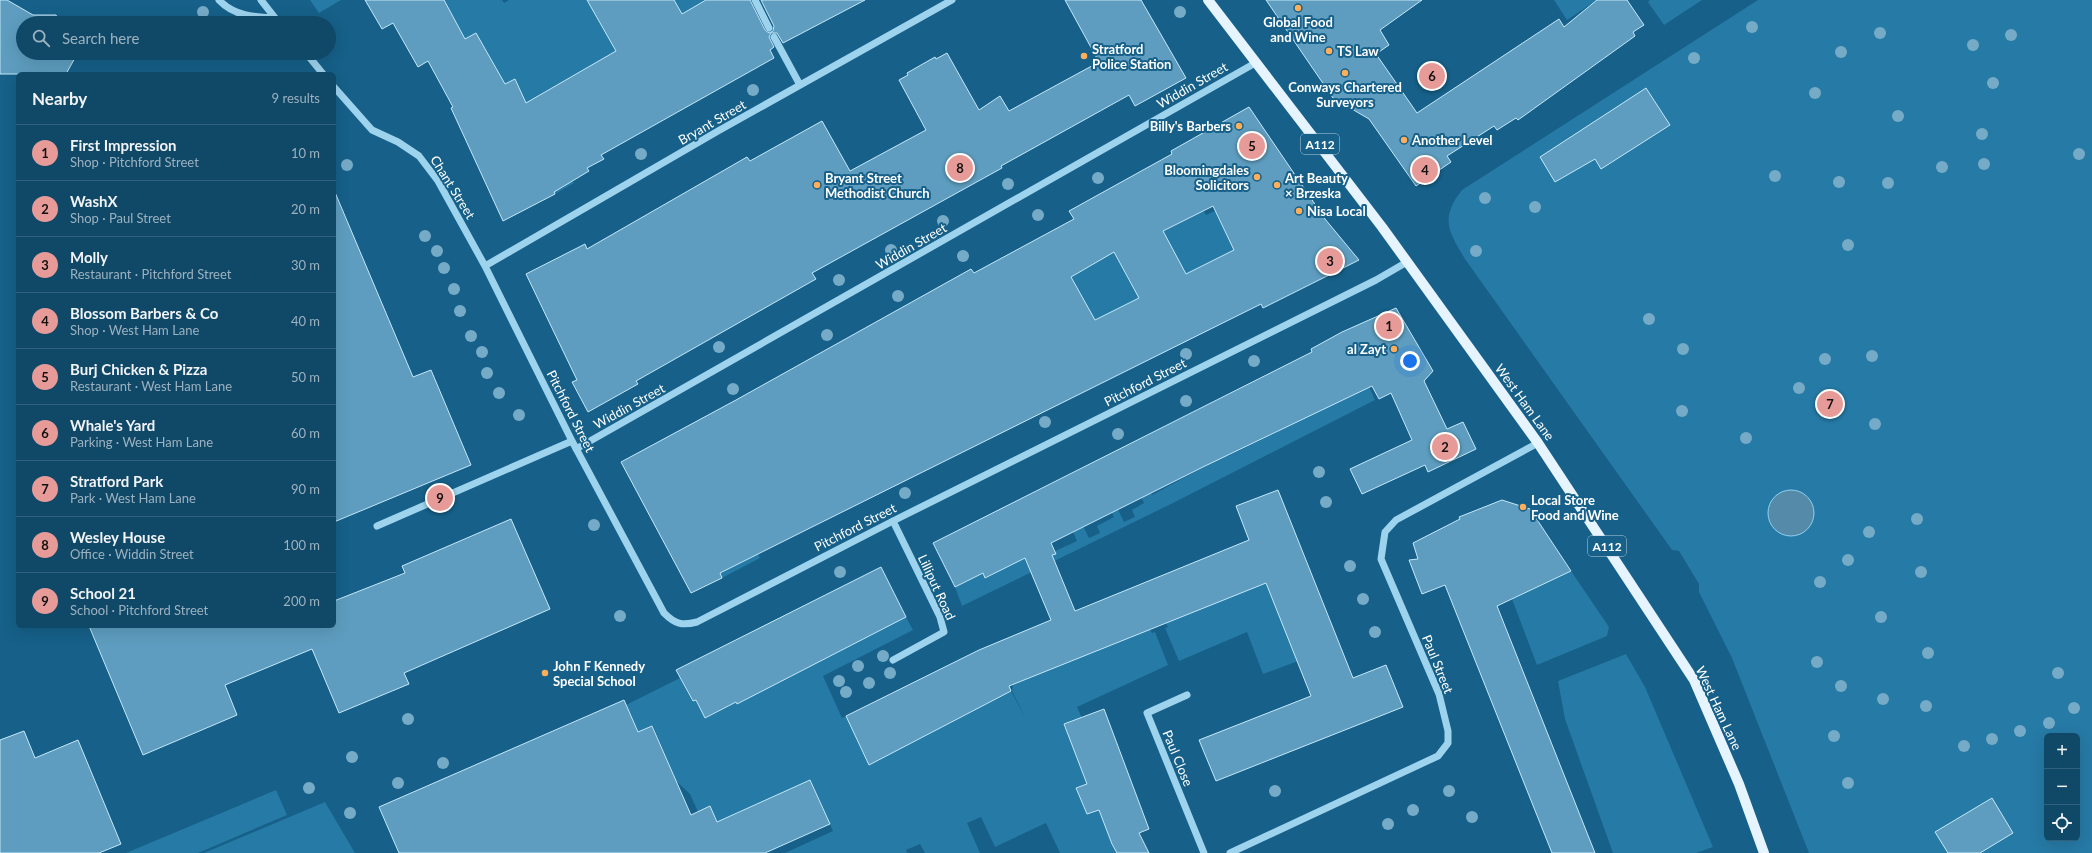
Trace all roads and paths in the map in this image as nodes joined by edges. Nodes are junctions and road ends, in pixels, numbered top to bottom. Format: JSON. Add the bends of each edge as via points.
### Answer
{"nodes":[{"id":1,"x":219,"y":0,"type":"edge"},
{"id":2,"x":261,"y":0,"type":"edge"},
{"id":3,"x":755,"y":0,"type":"edge"},
{"id":4,"x":952,"y":0,"type":"edge"},
{"id":5,"x":1208,"y":0,"type":"edge"},
{"id":6,"x":250,"y":16,"type":"edge"},
{"id":7,"x":273,"y":16,"type":"edge"},
{"id":8,"x":769,"y":28,"type":"dead end"},
{"id":9,"x":774,"y":37,"type":"dead end"},
{"id":10,"x":312,"y":60,"type":"edge"},
{"id":11,"x":1257,"y":62,"type":"junction"},
{"id":12,"x":321,"y":72,"type":"edge"},
{"id":13,"x":800,"y":86,"type":"junction"},
{"id":14,"x":336,"y":89,"type":"edge"},
{"id":15,"x":1407,"y":262,"type":"junction"},
{"id":16,"x":485,"y":266,"type":"junction"},
{"id":17,"x":572,"y":441,"type":"junction"},
{"id":18,"x":1538,"y":444,"type":"junction"},
{"id":19,"x":576,"y":449,"type":"junction"},
{"id":20,"x":893,"y":522,"type":"junction"},
{"id":21,"x":378,"y":526,"type":"dead end"},
{"id":22,"x":893,"y":660,"type":"dead end"},
{"id":23,"x":1187,"y":695,"type":"dead end"},
{"id":24,"x":1204,"y":853,"type":"edge"},
{"id":25,"x":1230,"y":853,"type":"edge"},
{"id":26,"x":1764,"y":853,"type":"edge"}],
"edges":[{"from":1,"to":6,"type":"street","via":[[236,13]]},
{"from":2,"to":7,"type":"street"},
{"from":3,"to":8,"type":"street"},
{"from":4,"to":13,"type":"street","name":"Bryant Street"},
{"from":5,"to":11,"type":"main road","name":"West Ham Lane","number":"A112"},
{"from":9,"to":13,"type":"street"},
{"from":10,"to":12,"type":"street"},
{"from":11,"to":15,"type":"main road","name":"West Ham Lane","number":"A112"},
{"from":11,"to":19,"type":"street","name":"Widdin Street"},
{"from":13,"to":16,"type":"street","name":"Bryant Street"},
{"from":14,"to":16,"type":"street","name":"Chant Street","via":[[372,130],[398,142],[419,156],[451,202]]},
{"from":15,"to":18,"type":"main road","name":"West Ham Lane","number":"A112"},
{"from":15,"to":20,"type":"street","name":"Pitchford Street","via":[[1376,280]]},
{"from":16,"to":17,"type":"street","name":"Pitchford Street"},
{"from":17,"to":19,"type":"street","name":"Pitchford Street"},
{"from":17,"to":21,"type":"street"},
{"from":18,"to":25,"type":"street","name":"Paul Street","via":[[1396,520],[1385,532],[1381,559],[1439,694],[1448,730],[1448,743],[1438,756]]},
{"from":18,"to":26,"type":"main road","name":"West Ham Lane","number":"A112","via":[[1694,680],[1739,784]]},
{"from":19,"to":20,"type":"street","name":"Pitchford Street","via":[[664,613],[676,624],[697,622]]},
{"from":20,"to":22,"type":"street","name":"Lilliput Road","via":[[940,617],[944,632]]},
{"from":23,"to":24,"type":"street","name":"Paul Close","via":[[1146,713]]}]}
